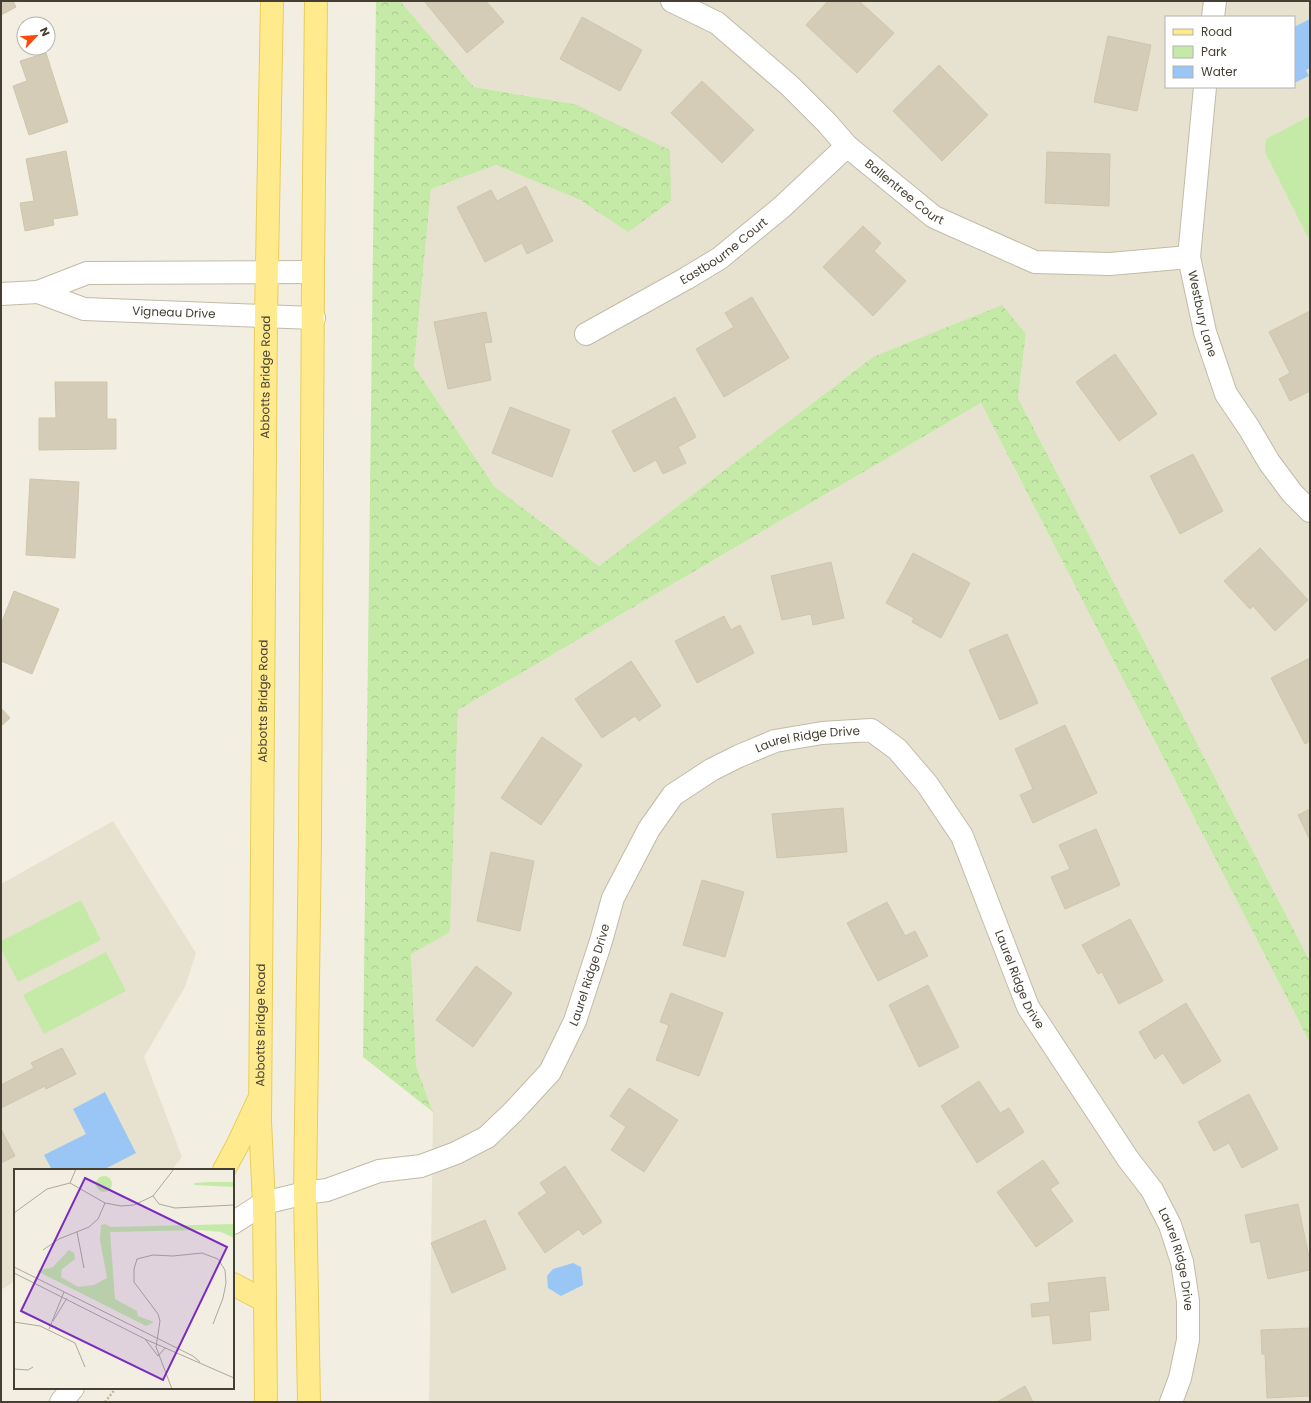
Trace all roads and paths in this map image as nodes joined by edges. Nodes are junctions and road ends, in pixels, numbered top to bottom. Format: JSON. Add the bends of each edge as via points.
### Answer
{"nodes":[{"id":1,"x":272,"y":1,"type":"edge"},
{"id":2,"x":316,"y":1,"type":"edge"},
{"id":3,"x":672,"y":1,"type":"edge"},
{"id":4,"x":1215,"y":1,"type":"edge"},
{"id":5,"x":1213,"y":16,"type":"edge"},
{"id":6,"x":1205,"y":88,"type":"edge"},
{"id":7,"x":847,"y":146,"type":"junction"},
{"id":8,"x":1189,"y":257,"type":"junction"},
{"id":9,"x":267,"y":272,"type":"junction"},
{"id":10,"x":313,"y":272,"type":"junction"},
{"id":11,"x":38,"y":292,"type":"junction"},
{"id":12,"x":1,"y":294,"type":"edge"},
{"id":13,"x":266,"y":316,"type":"junction"},
{"id":14,"x":314,"y":318,"type":"junction"},
{"id":15,"x":586,"y":334,"type":"dead end"},
{"id":16,"x":1310,"y":511,"type":"edge"},
{"id":17,"x":261,"y":1094,"type":"junction"},
{"id":18,"x":225,"y":1169,"type":"edge"},
{"id":19,"x":305,"y":1193,"type":"junction"},
{"id":20,"x":264,"y":1203,"type":"junction"},
{"id":21,"x":234,"y":1222,"type":"edge"},
{"id":22,"x":234,"y":1284,"type":"edge"},
{"id":23,"x":265,"y":1300,"type":"junction"},
{"id":24,"x":72,"y":1389,"type":"edge"},
{"id":25,"x":115,"y":1389,"type":"edge"},
{"id":26,"x":61,"y":1402,"type":"edge"},
{"id":27,"x":105,"y":1402,"type":"edge"},
{"id":28,"x":266,"y":1402,"type":"edge"},
{"id":29,"x":309,"y":1402,"type":"edge"},
{"id":30,"x":1171,"y":1402,"type":"edge"}],
"edges":[{"from":1,"to":9,"type":"main road","name":"Abbotts Bridge Road"},
{"from":2,"to":10,"type":"main road"},
{"from":3,"to":7,"type":"street","name":"Ballentree Court","via":[[718,23],[790,86]]},
{"from":4,"to":5,"type":"street"},
{"from":6,"to":8,"type":"street","name":"Westbury Lane"},
{"from":7,"to":8,"type":"street","name":"Ballentree Court","via":[[934,217],[1035,262],[1110,264]]},
{"from":7,"to":15,"type":"street","name":"Eastbourne Court","via":[[782,207],[720,258]]},
{"from":8,"to":16,"type":"street","name":"Westbury Lane","via":[[1205,332],[1226,394],[1269,462],[1292,493]]},
{"from":9,"to":10,"type":"street","name":"Vigneau Drive"},
{"from":9,"to":11,"type":"street","name":"Vigneau Drive","via":[[87,273]]},
{"from":9,"to":13,"type":"main road","name":"Abbotts Bridge Road"},
{"from":10,"to":14,"type":"main road"},
{"from":11,"to":12,"type":"street","name":"Vigneau Drive"},
{"from":11,"to":13,"type":"street","name":"Vigneau Drive","via":[[84,309]]},
{"from":13,"to":14,"type":"street","name":"Vigneau Drive"},
{"from":13,"to":17,"type":"main road","name":"Abbotts Bridge Road"},
{"from":14,"to":19,"type":"main road"},
{"from":17,"to":18,"type":"main road"},
{"from":17,"to":20,"type":"main road","name":"Abbotts Bridge Road"},
{"from":19,"to":20,"type":"street","name":"Laurel Ridge Drive"},
{"from":19,"to":29,"type":"main road"},
{"from":19,"to":30,"type":"street","name":"Laurel Ridge Drive","via":[[328,1190],[379,1171],[421,1166],[456,1153],[487,1137],[550,1072],[575,1021],[614,898],[649,830],[673,795],[711,770],[775,741],[822,733],[871,730],[897,749],[927,784],[962,836],[1028,1007],[1128,1159],[1152,1190],[1170,1225],[1182,1262],[1188,1301],[1188,1340],[1180,1378]]},
{"from":20,"to":21,"type":"street","name":"Laurel Ridge Drive"},
{"from":20,"to":23,"type":"main road","name":"Abbotts Bridge Road"},
{"from":22,"to":23,"type":"main road"},
{"from":23,"to":28,"type":"main road","name":"Abbotts Bridge Road"},
{"from":24,"to":26,"type":"street"},
{"from":25,"to":27,"type":"path"}]}
